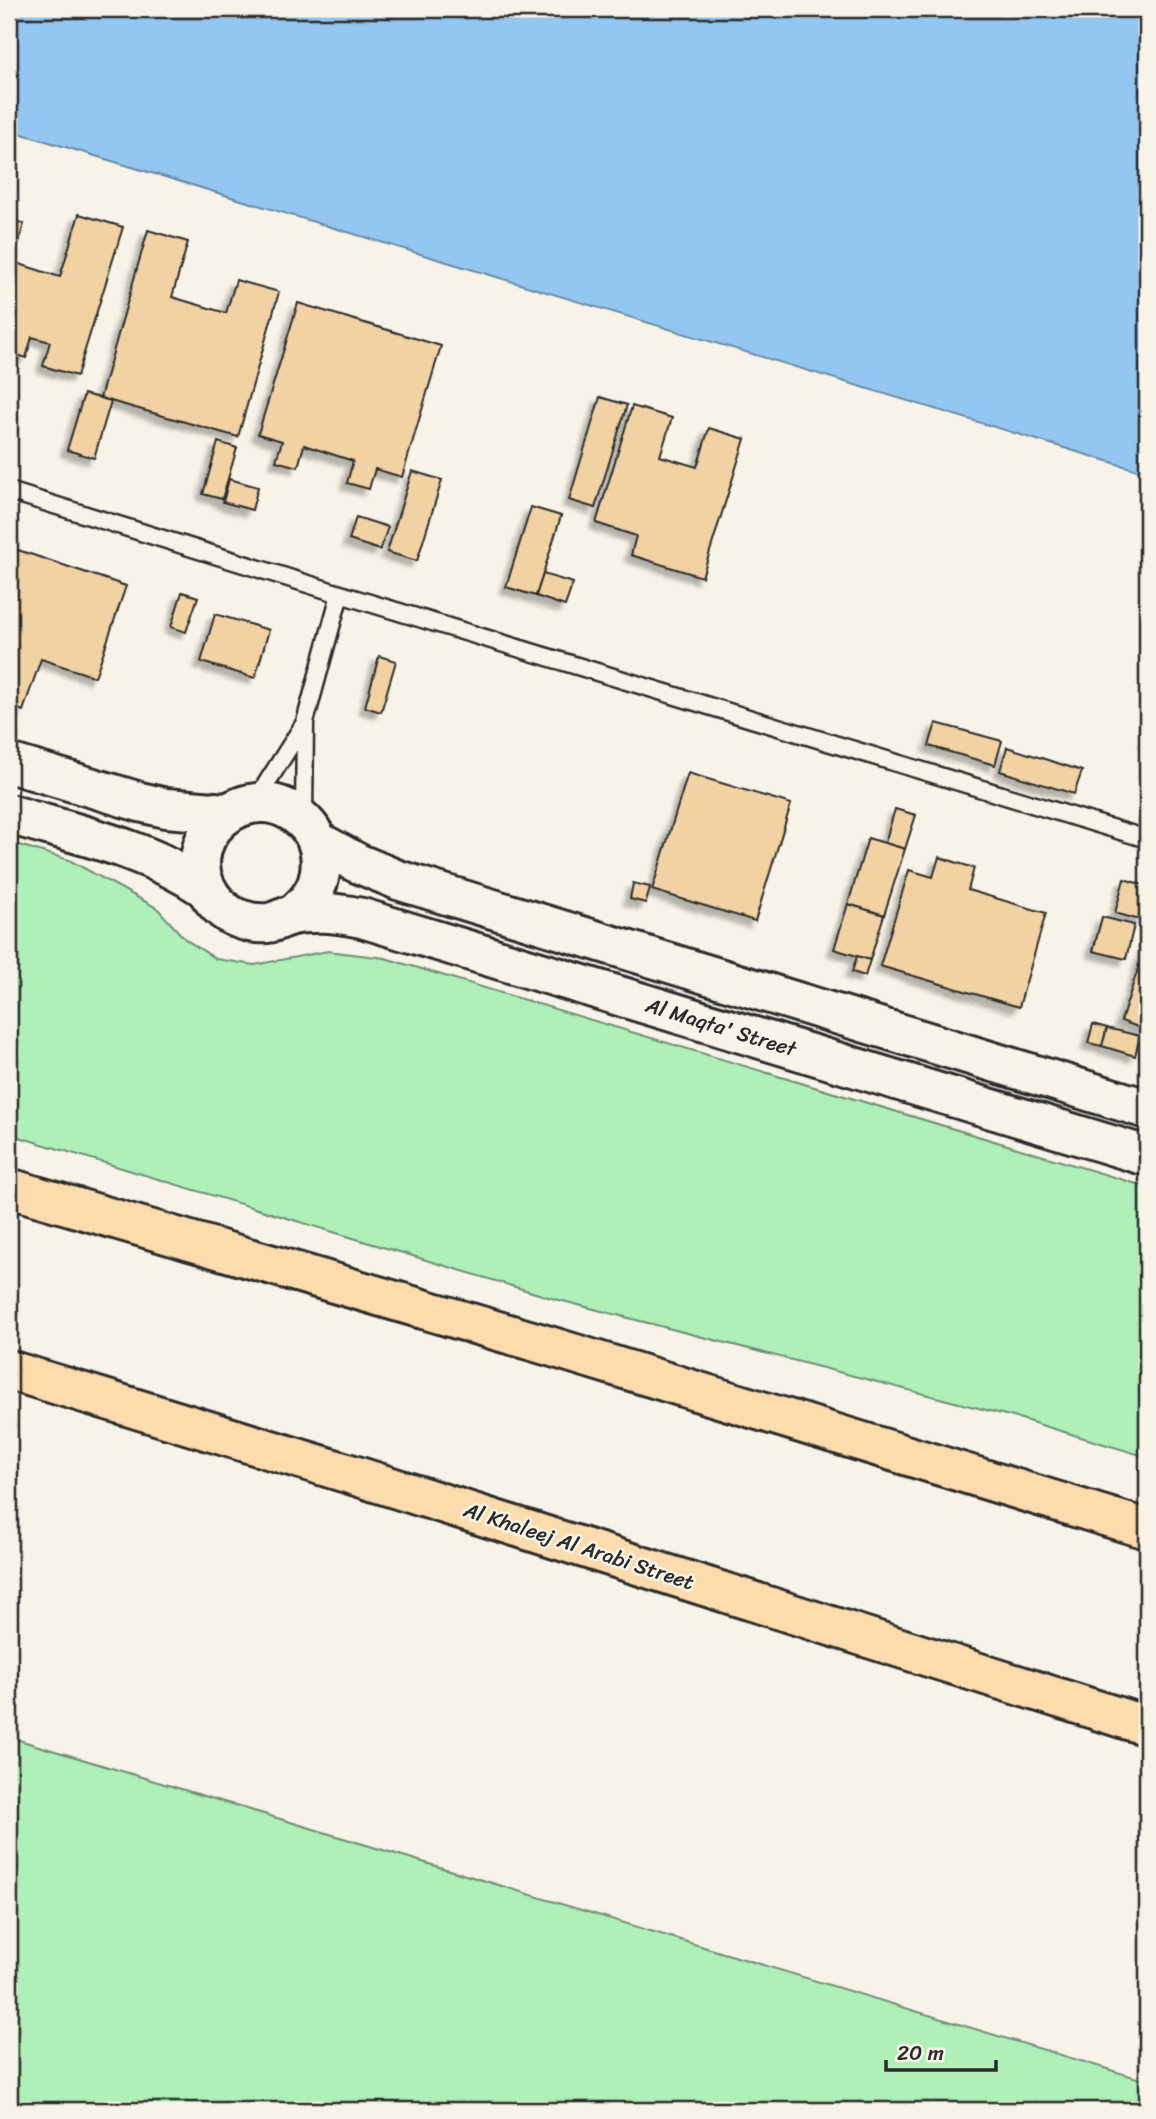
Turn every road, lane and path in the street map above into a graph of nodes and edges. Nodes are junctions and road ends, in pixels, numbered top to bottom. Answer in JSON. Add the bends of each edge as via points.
{"nodes":[{"id":1,"x":9,"y":491,"type":"edge"},
{"id":2,"x":340,"y":594,"type":"junction"},
{"id":3,"x":305,"y":722,"type":"junction"},
{"id":4,"x":9,"y":763,"type":"edge"},
{"id":5,"x":240,"y":808,"type":"junction"},
{"id":6,"x":9,"y":814,"type":"edge"},
{"id":7,"x":310,"y":831,"type":"junction"},
{"id":8,"x":1147,"y":839,"type":"edge"},
{"id":9,"x":205,"y":888,"type":"junction"},
{"id":10,"x":293,"y":915,"type":"junction"},
{"id":11,"x":1147,"y":1109,"type":"edge"},
{"id":12,"x":1147,"y":1156,"type":"edge"},
{"id":13,"x":9,"y":1188,"type":"edge"},
{"id":14,"x":9,"y":1370,"type":"edge"},
{"id":15,"x":1147,"y":1529,"type":"edge"},
{"id":16,"x":1147,"y":1726,"type":"edge"}],
"edges":[{"from":1,"to":2,"type":"lane"},
{"from":2,"to":3,"type":"lane"},
{"from":2,"to":8,"type":"lane"},
{"from":3,"to":5,"type":"lane"},
{"from":3,"to":7,"type":"lane"},
{"from":4,"to":5,"type":"street","via":[[166,808]]},
{"from":5,"to":7,"type":"street","via":[[272,804],[289,810]]},
{"from":5,"to":9,"type":"street","via":[[211,828],[202,847],[200,868]]},
{"from":6,"to":9,"type":"street","via":[[154,859]]},
{"from":7,"to":10,"type":"street","via":[[321,862],[318,882],[308,901]]},
{"from":7,"to":11,"type":"street","via":[[357,863],[398,880]]},
{"from":9,"to":10,"type":"street","via":[[220,909],[243,921],[269,923]]},
{"from":10,"to":12,"type":"street","name":"Al Maqta' Street","via":[[362,918]]},
{"from":13,"to":15,"type":"highway"},
{"from":14,"to":16,"type":"highway","name":"Al Khaleej Al Arabi Street"}]}
